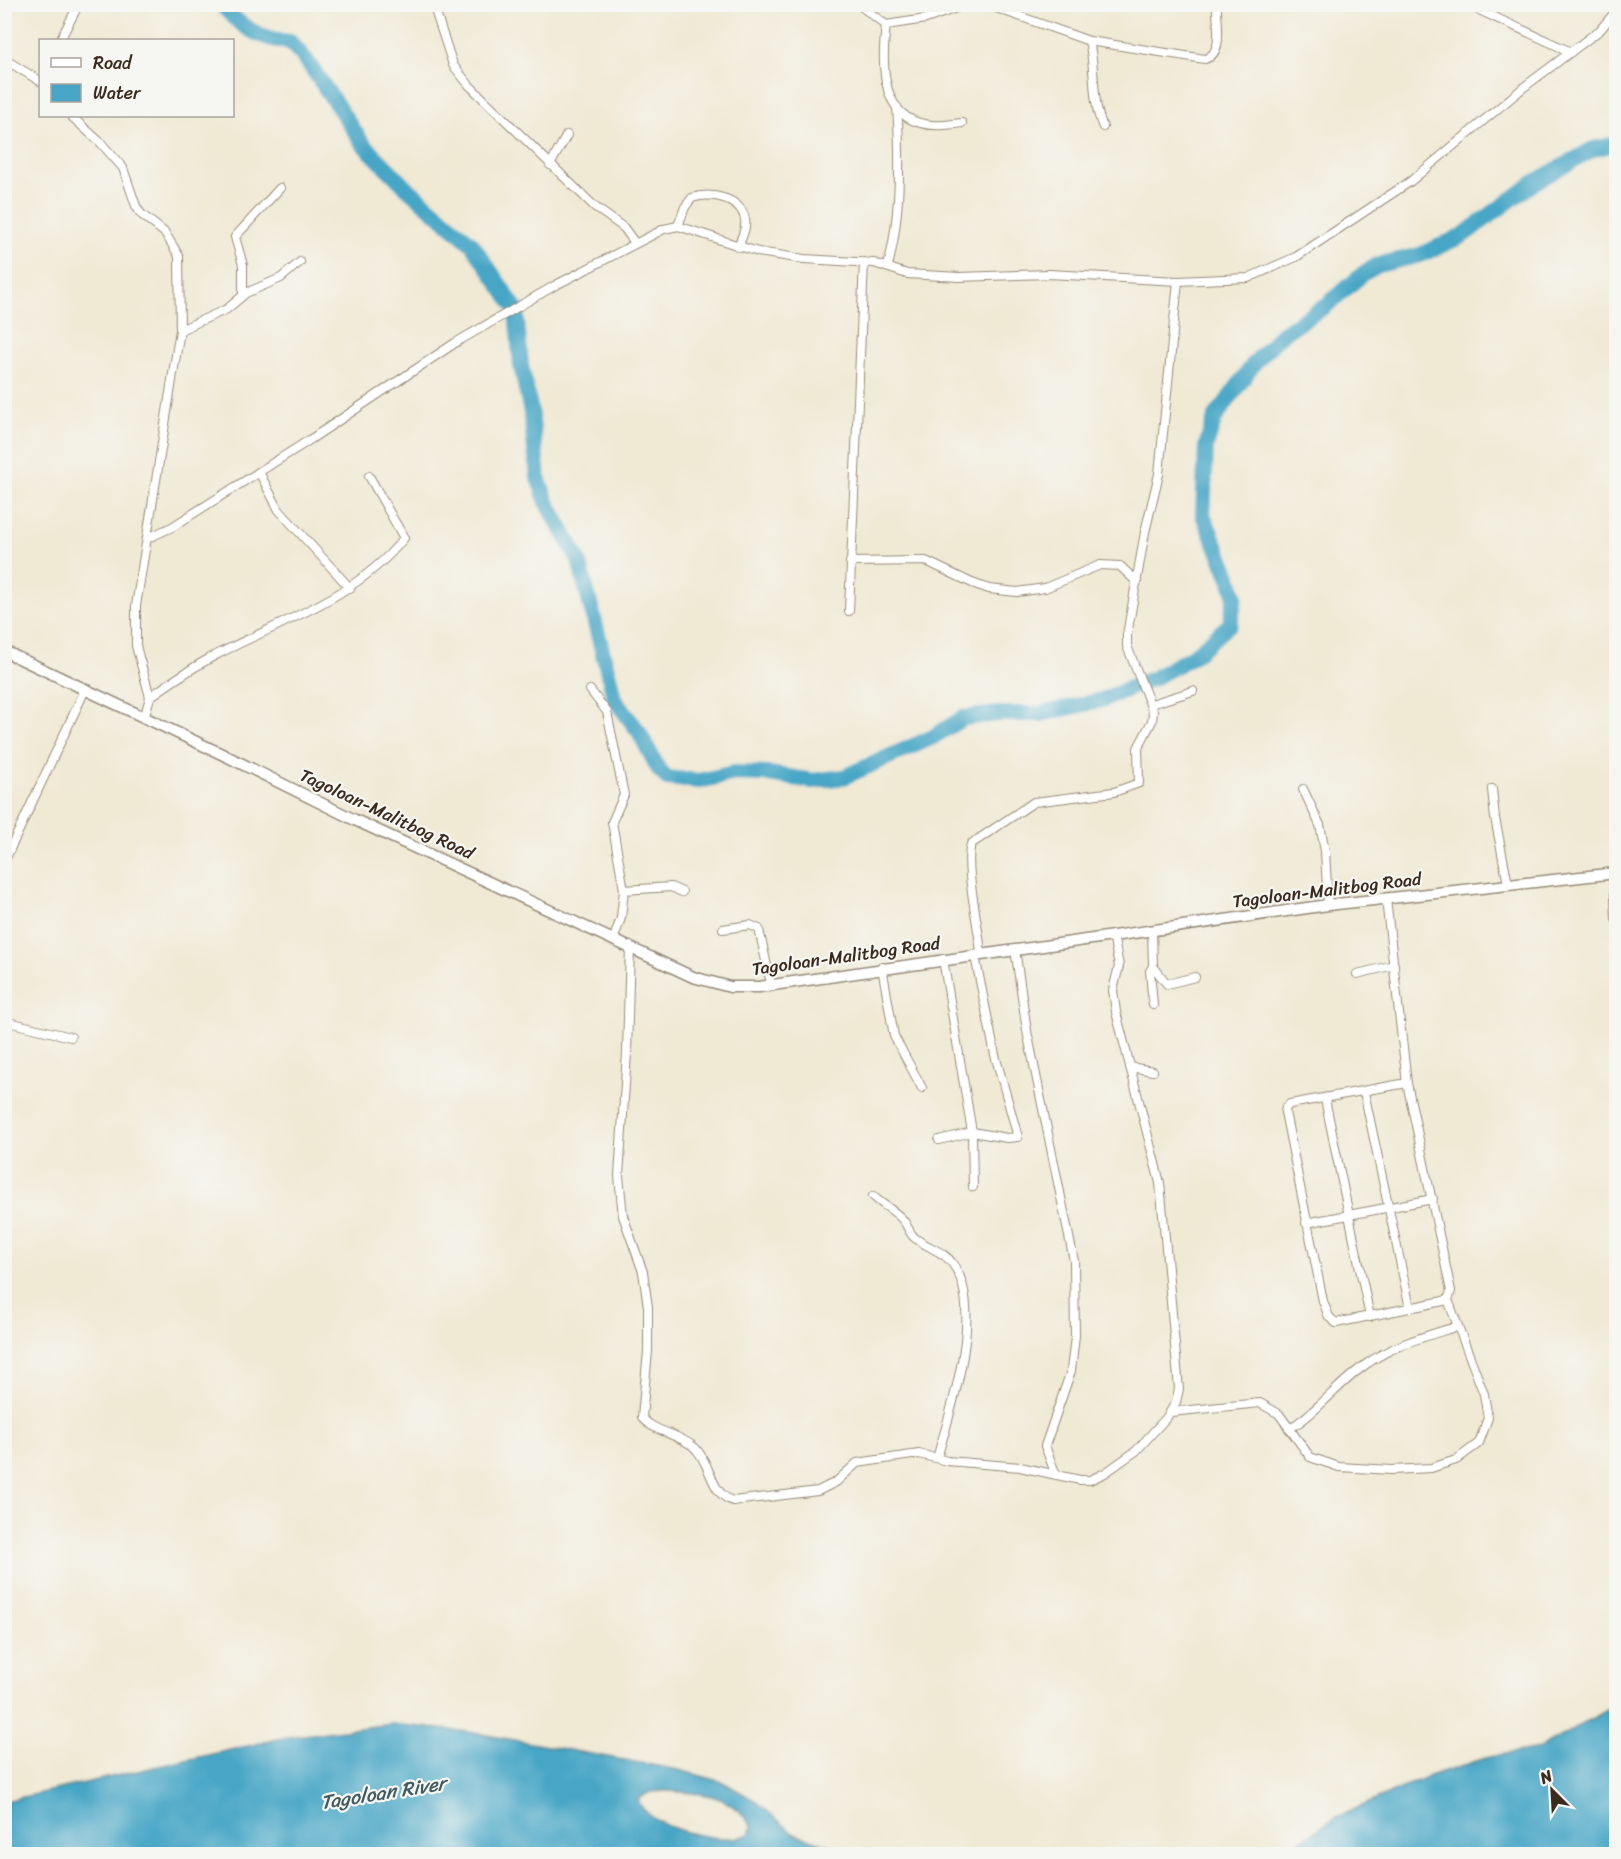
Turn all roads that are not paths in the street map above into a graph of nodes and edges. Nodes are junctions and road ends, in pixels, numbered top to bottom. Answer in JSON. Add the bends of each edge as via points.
{"nodes":[{"id":1,"x":79,"y":4,"type":"edge"},
{"id":2,"x":433,"y":4,"type":"edge"},
{"id":3,"x":858,"y":4,"type":"edge"},
{"id":4,"x":967,"y":4,"type":"edge"},
{"id":5,"x":985,"y":4,"type":"edge"},
{"id":6,"x":1217,"y":4,"type":"edge"},
{"id":7,"x":1466,"y":4,"type":"edge"},
{"id":8,"x":1617,"y":11,"type":"edge"},
{"id":9,"x":886,"y":25,"type":"junction"},
{"id":10,"x":61,"y":39,"type":"edge"},
{"id":11,"x":1089,"y":41,"type":"junction"},
{"id":12,"x":1571,"y":52,"type":"junction"},
{"id":13,"x":4,"y":59,"type":"edge"},
{"id":14,"x":39,"y":78,"type":"edge"},
{"id":15,"x":897,"y":108,"type":"junction"},
{"id":16,"x":72,"y":117,"type":"edge"},
{"id":17,"x":962,"y":123,"type":"dead end"},
{"id":18,"x":1103,"y":127,"type":"dead end"},
{"id":19,"x":567,"y":135,"type":"dead end"},
{"id":20,"x":550,"y":165,"type":"junction"},
{"id":21,"x":280,"y":188,"type":"dead end"},
{"id":22,"x":678,"y":226,"type":"junction"},
{"id":23,"x":635,"y":243,"type":"junction"},
{"id":24,"x":738,"y":247,"type":"junction"},
{"id":25,"x":300,"y":262,"type":"dead end"},
{"id":26,"x":864,"y":262,"type":"junction"},
{"id":27,"x":888,"y":266,"type":"junction"},
{"id":28,"x":1178,"y":281,"type":"junction"},
{"id":29,"x":243,"y":295,"type":"junction"},
{"id":30,"x":180,"y":330,"type":"junction"},
{"id":31,"x":259,"y":472,"type":"junction"},
{"id":32,"x":369,"y":476,"type":"dead end"},
{"id":33,"x":148,"y":538,"type":"junction"},
{"id":34,"x":850,"y":562,"type":"junction"},
{"id":35,"x":1137,"y":582,"type":"junction"},
{"id":36,"x":350,"y":588,"type":"junction"},
{"id":37,"x":849,"y":611,"type":"dead end"},
{"id":38,"x":4,"y":651,"type":"edge"},
{"id":39,"x":85,"y":690,"type":"junction"},
{"id":40,"x":590,"y":690,"type":"dead end"},
{"id":41,"x":1192,"y":691,"type":"dead end"},
{"id":42,"x":150,"y":697,"type":"junction"},
{"id":43,"x":1151,"y":704,"type":"junction"},
{"id":44,"x":144,"y":719,"type":"junction"},
{"id":45,"x":1303,"y":789,"type":"dead end"},
{"id":46,"x":1492,"y":789,"type":"dead end"},
{"id":47,"x":4,"y":861,"type":"edge"},
{"id":48,"x":1616,"y":874,"type":"edge"},
{"id":49,"x":1508,"y":884,"type":"junction"},
{"id":50,"x":624,"y":891,"type":"junction"},
{"id":51,"x":682,"y":892,"type":"dead end"},
{"id":52,"x":1386,"y":899,"type":"junction"},
{"id":53,"x":1328,"y":905,"type":"junction"},
{"id":54,"x":1617,"y":920,"type":"edge"},
{"id":55,"x":723,"y":929,"type":"dead end"},
{"id":56,"x":1152,"y":930,"type":"junction"},
{"id":57,"x":1113,"y":935,"type":"junction"},
{"id":58,"x":614,"y":938,"type":"junction"},
{"id":59,"x":630,"y":946,"type":"junction"},
{"id":60,"x":1016,"y":949,"type":"junction"},
{"id":61,"x":978,"y":955,"type":"junction"},
{"id":62,"x":943,"y":959,"type":"junction"},
{"id":63,"x":1394,"y":965,"type":"junction"},
{"id":64,"x":1153,"y":966,"type":"junction"},
{"id":65,"x":882,"y":967,"type":"junction"},
{"id":66,"x":1357,"y":974,"type":"dead end"},
{"id":67,"x":1195,"y":976,"type":"dead end"},
{"id":68,"x":771,"y":984,"type":"junction"},
{"id":69,"x":1153,"y":1005,"type":"dead end"},
{"id":70,"x":1617,"y":1008,"type":"edge"},
{"id":71,"x":4,"y":1021,"type":"edge"},
{"id":72,"x":1617,"y":1030,"type":"edge"},
{"id":73,"x":71,"y":1037,"type":"dead end"},
{"id":74,"x":1130,"y":1067,"type":"junction"},
{"id":75,"x":1153,"y":1071,"type":"dead end"},
{"id":76,"x":1407,"y":1083,"type":"junction"},
{"id":77,"x":922,"y":1088,"type":"dead end"},
{"id":78,"x":1364,"y":1092,"type":"junction"},
{"id":79,"x":1325,"y":1098,"type":"junction"},
{"id":80,"x":972,"y":1132,"type":"junction"},
{"id":81,"x":939,"y":1140,"type":"dead end"},
{"id":82,"x":973,"y":1187,"type":"dead end"},
{"id":83,"x":873,"y":1196,"type":"dead end"},
{"id":84,"x":1432,"y":1199,"type":"junction"},
{"id":85,"x":1389,"y":1208,"type":"junction"},
{"id":86,"x":1349,"y":1216,"type":"junction"},
{"id":87,"x":1306,"y":1223,"type":"junction"},
{"id":88,"x":1448,"y":1300,"type":"junction"},
{"id":89,"x":1410,"y":1308,"type":"junction"},
{"id":90,"x":1370,"y":1317,"type":"junction"},
{"id":91,"x":1458,"y":1326,"type":"junction"},
{"id":92,"x":1170,"y":1412,"type":"junction"},
{"id":93,"x":1289,"y":1429,"type":"junction"},
{"id":94,"x":938,"y":1458,"type":"junction"},
{"id":95,"x":1056,"y":1475,"type":"junction"}],
"edges":[{"from":1,"to":10,"type":"street"},
{"from":2,"to":20,"type":"street","via":[[453,65]]},
{"from":3,"to":9,"type":"street"},
{"from":4,"to":9,"type":"street","via":[[926,19]]},
{"from":5,"to":11,"type":"street"},
{"from":6,"to":11,"type":"street","via":[[1218,48],[1205,59]]},
{"from":7,"to":12,"type":"street"},
{"from":8,"to":12,"type":"street"},
{"from":9,"to":15,"type":"street","via":[[885,77]]},
{"from":11,"to":18,"type":"street","via":[[1095,65],[1097,110]]},
{"from":12,"to":28,"type":"street","via":[[1410,181],[1296,257],[1248,278]]},
{"from":13,"to":14,"type":"street"},
{"from":15,"to":17,"type":"street","via":[[919,123]]},
{"from":15,"to":27,"type":"street","via":[[897,209]]},
{"from":16,"to":30,"type":"street","via":[[123,168],[141,214],[175,245],[179,256]]},
{"from":19,"to":20,"type":"street"},
{"from":20,"to":23,"type":"street","via":[[604,215],[624,228]]},
{"from":21,"to":29,"type":"street","via":[[235,237],[243,265]]},
{"from":22,"to":23,"type":"street"},
{"from":22,"to":24,"type":"street"},
{"from":22,"to":24,"type":"street","via":[[692,198],[723,198],[736,204],[745,218]]},
{"from":23,"to":31,"type":"street","via":[[455,343]]},
{"from":24,"to":26,"type":"street","via":[[804,259]]},
{"from":25,"to":29,"type":"street","via":[[281,278]]},
{"from":26,"to":27,"type":"street"},
{"from":26,"to":34,"type":"street"},
{"from":27,"to":28,"type":"street","via":[[902,273],[959,277],[1049,274]]},
{"from":28,"to":35,"type":"street","via":[[1159,474]]},
{"from":29,"to":30,"type":"street","via":[[227,309]]},
{"from":30,"to":33,"type":"street"},
{"from":31,"to":33,"type":"street"},
{"from":31,"to":36,"type":"street","via":[[279,510]]},
{"from":32,"to":36,"type":"street","via":[[404,538],[377,568]]},
{"from":33,"to":42,"type":"street","via":[[134,631]]},
{"from":34,"to":35,"type":"street","via":[[926,561],[955,577],[1005,591],[1045,588],[1100,565],[1120,566]]},
{"from":34,"to":37,"type":"street"},
{"from":35,"to":43,"type":"street","via":[[1127,641]]},
{"from":36,"to":42,"type":"street","via":[[215,656]]},
{"from":38,"to":39,"type":"main road","name":"Tagoloan-Malitbog Road"},
{"from":39,"to":44,"type":"main road","name":"Tagoloan-Malitbog Road"},
{"from":39,"to":47,"type":"street"},
{"from":40,"to":50,"type":"street","via":[[607,712],[621,772],[624,799],[612,822]]},
{"from":41,"to":43,"type":"street"},
{"from":42,"to":44,"type":"street"},
{"from":43,"to":61,"type":"street","via":[[1153,716],[1138,748],[1139,783],[1114,792],[1034,802],[971,844]]},
{"from":44,"to":58,"type":"main road","name":"Tagoloan-Malitbog Road"},
{"from":45,"to":53,"type":"street","via":[[1320,825]]},
{"from":46,"to":49,"type":"street"},
{"from":48,"to":49,"type":"main road","name":"Tagoloan-Malitbog Road"},
{"from":48,"to":54,"type":"street"},
{"from":49,"to":52,"type":"main road","name":"Tagoloan-Malitbog Road"},
{"from":50,"to":51,"type":"street","via":[[671,887]]},
{"from":50,"to":58,"type":"street"},
{"from":52,"to":53,"type":"main road","name":"Tagoloan-Malitbog Road"},
{"from":52,"to":63,"type":"street"},
{"from":53,"to":56,"type":"main road","name":"Tagoloan-Malitbog Road"},
{"from":55,"to":68,"type":"street","via":[[750,925],[759,929]]},
{"from":56,"to":57,"type":"main road","name":"Tagoloan-Malitbog Road"},
{"from":56,"to":64,"type":"street"},
{"from":57,"to":60,"type":"main road","name":"Tagoloan-Malitbog Road"},
{"from":57,"to":74,"type":"street","via":[[1119,966],[1113,990]]},
{"from":58,"to":59,"type":"main road","name":"Tagoloan-Malitbog Road"},
{"from":59,"to":68,"type":"main road","name":"Tagoloan-Malitbog Road","via":[[711,983],[746,987]]},
{"from":59,"to":94,"type":"street","via":[[619,1176],[623,1216],[643,1272],[648,1307],[644,1422],[697,1449],[720,1494],[733,1501],[818,1491],[862,1462],[919,1454]]},
{"from":60,"to":61,"type":"main road","name":"Tagoloan-Malitbog Road"},
{"from":60,"to":95,"type":"street","via":[[1027,1031],[1074,1261],[1075,1336],[1071,1371],[1046,1446]]},
{"from":61,"to":62,"type":"main road","name":"Tagoloan-Malitbog Road"},
{"from":61,"to":80,"type":"street","via":[[995,1055],[1018,1137]]},
{"from":62,"to":65,"type":"main road","name":"Tagoloan-Malitbog Road"},
{"from":62,"to":80,"type":"street"},
{"from":63,"to":66,"type":"street"},
{"from":63,"to":76,"type":"street"},
{"from":64,"to":67,"type":"street","via":[[1167,984]]},
{"from":64,"to":69,"type":"street"},
{"from":65,"to":68,"type":"main road","name":"Tagoloan-Malitbog Road"},
{"from":65,"to":77,"type":"street","via":[[894,1036]]},
{"from":70,"to":72,"type":"street"},
{"from":71,"to":73,"type":"street"},
{"from":74,"to":75,"type":"street"},
{"from":74,"to":92,"type":"street","via":[[1160,1183],[1179,1389]]},
{"from":76,"to":78,"type":"street"},
{"from":76,"to":84,"type":"street"},
{"from":78,"to":79,"type":"street"},
{"from":78,"to":85,"type":"street"},
{"from":79,"to":86,"type":"street"},
{"from":79,"to":87,"type":"street","via":[[1290,1104],[1284,1109]]},
{"from":80,"to":81,"type":"street"},
{"from":80,"to":82,"type":"street"},
{"from":83,"to":94,"type":"street","via":[[902,1219],[912,1236],[951,1260],[959,1273],[968,1330]]},
{"from":84,"to":85,"type":"street"},
{"from":84,"to":88,"type":"street","via":[[1451,1291]]},
{"from":85,"to":86,"type":"street"},
{"from":85,"to":89,"type":"street"},
{"from":86,"to":87,"type":"street"},
{"from":86,"to":90,"type":"street"},
{"from":87,"to":90,"type":"street","via":[[1329,1317],[1336,1323]]},
{"from":88,"to":89,"type":"street"},
{"from":88,"to":91,"type":"street"},
{"from":89,"to":90,"type":"street"},
{"from":91,"to":93,"type":"street","via":[[1404,1343],[1369,1362],[1306,1419]]},
{"from":91,"to":93,"type":"street","via":[[1484,1394],[1488,1418],[1485,1431],[1470,1452],[1431,1468],[1339,1467],[1310,1457]]},
{"from":92,"to":93,"type":"street","via":[[1260,1404],[1279,1414]]},
{"from":92,"to":95,"type":"street","via":[[1136,1451],[1105,1473],[1090,1480]]},
{"from":94,"to":95,"type":"street"}]}
